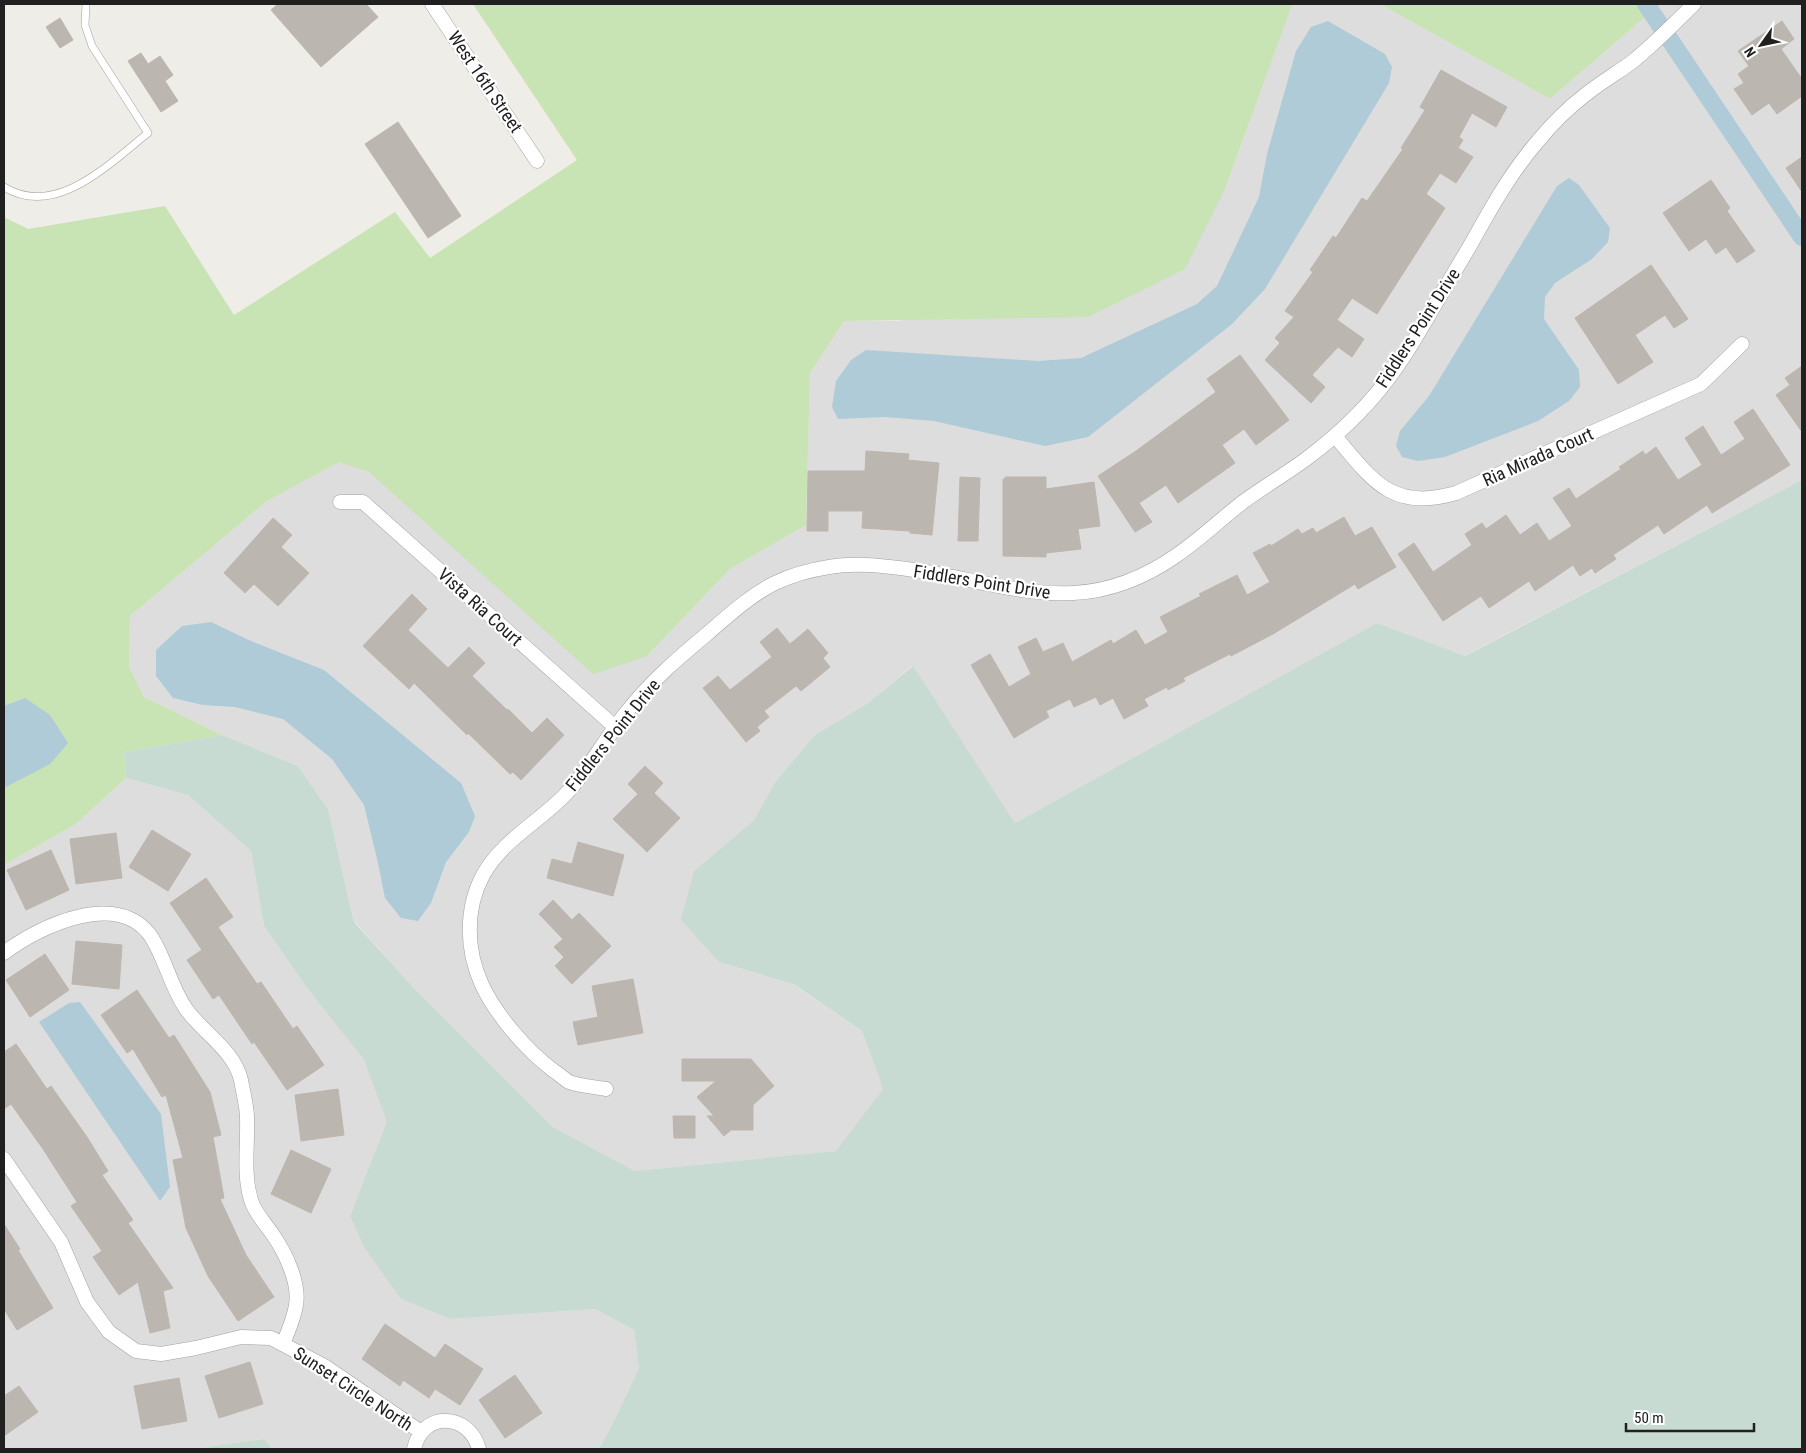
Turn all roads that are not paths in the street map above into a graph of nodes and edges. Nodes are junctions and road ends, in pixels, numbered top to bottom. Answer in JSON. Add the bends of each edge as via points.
{"nodes":[{"id":1,"x":86,"y":4,"type":"edge"},
{"id":2,"x":432,"y":4,"type":"edge"},
{"id":3,"x":1694,"y":4,"type":"edge"},
{"id":4,"x":537,"y":161,"type":"dead end"},
{"id":5,"x":4,"y":187,"type":"edge"},
{"id":6,"x":1742,"y":344,"type":"dead end"},
{"id":7,"x":1335,"y":436,"type":"junction"},
{"id":8,"x":340,"y":502,"type":"dead end"},
{"id":9,"x":615,"y":727,"type":"junction"},
{"id":10,"x":4,"y":953,"type":"edge"},
{"id":11,"x":606,"y":1089,"type":"dead end"},
{"id":12,"x":4,"y":1159,"type":"edge"},
{"id":13,"x":283,"y":1344,"type":"junction"},
{"id":14,"x":421,"y":1432,"type":"junction"},
{"id":15,"x":414,"y":1449,"type":"edge"},
{"id":16,"x":479,"y":1449,"type":"edge"}],
"edges":[{"from":1,"to":5,"type":"lane","via":[[85,25],[92,46],[148,133],[83,184],[58,194],[35,197]]},
{"from":2,"to":4,"type":"street","name":"West 16th Street"},
{"from":3,"to":7,"type":"street","name":"Fiddlers Point Drive","via":[[1631,62],[1586,94],[1536,142],[1512,173],[1399,364],[1375,395]]},
{"from":6,"to":7,"type":"street","name":"Ria Mirada Court","via":[[1701,384],[1438,499],[1420,500],[1387,490],[1372,479]]},
{"from":7,"to":9,"type":"street","name":"Fiddlers Point Drive","via":[[1247,499],[1181,553],[1155,570],[1105,589],[1043,594],[952,576],[860,564],[806,571],[777,582],[732,612],[674,662],[642,693]]},
{"from":8,"to":9,"type":"street","name":"Vista Ria Court","via":[[363,502]]},
{"from":9,"to":11,"type":"street","name":"Fiddlers Point Drive","via":[[590,766],[565,796],[495,857],[477,891],[470,921],[470,944],[483,988],[524,1046],[568,1082]]},
{"from":10,"to":13,"type":"street","via":[[20,940],[53,925],[87,915],[114,914],[131,918],[151,936],[174,991],[187,1011],[226,1052],[240,1078],[247,1116],[246,1179],[251,1203],[279,1243],[294,1276],[297,1304]]},
{"from":12,"to":13,"type":"street","name":"Sunset Circle North","via":[[61,1242],[87,1302],[109,1332],[136,1352],[161,1354],[241,1337],[271,1338]]},
{"from":13,"to":14,"type":"street","name":"Sunset Circle North","via":[[326,1367]]},
{"from":14,"to":15,"type":"street"},
{"from":14,"to":16,"type":"street","via":[[440,1421],[462,1424],[477,1440]]}]}
